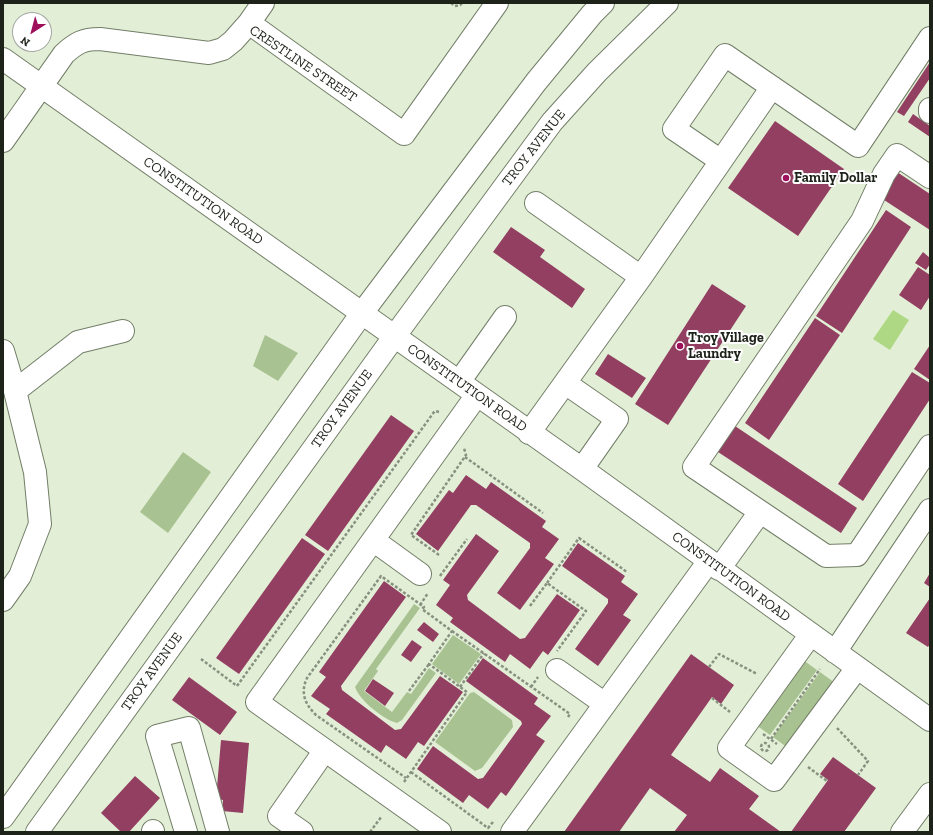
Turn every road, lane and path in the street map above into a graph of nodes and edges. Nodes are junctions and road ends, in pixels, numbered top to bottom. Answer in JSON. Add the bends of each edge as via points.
{"nodes":[{"id":1,"x":263,"y":3,"type":"edge"},
{"id":2,"x":451,"y":3,"type":"edge"},
{"id":3,"x":462,"y":3,"type":"edge"},
{"id":4,"x":497,"y":3,"type":"edge"},
{"id":5,"x":603,"y":3,"type":"edge"},
{"id":6,"x":667,"y":3,"type":"edge"},
{"id":7,"x":249,"y":23,"type":"junction"},
{"id":8,"x":930,"y":38,"type":"edge"},
{"id":9,"x":3,"y":59,"type":"edge"},
{"id":10,"x":41,"y":86,"type":"junction"},
{"id":11,"x":772,"y":87,"type":"junction"},
{"id":12,"x":3,"y":140,"type":"edge"},
{"id":13,"x":721,"y":161,"type":"junction"},
{"id":14,"x":930,"y":177,"type":"edge"},
{"id":15,"x":536,"y":203,"type":"dead end"},
{"id":16,"x":641,"y":277,"type":"junction"},
{"id":17,"x":362,"y":313,"type":"junction"},
{"id":18,"x":505,"y":317,"type":"dead end"},
{"id":19,"x":123,"y":331,"type":"dead end"},
{"id":20,"x":394,"y":337,"type":"junction"},
{"id":21,"x":3,"y":351,"type":"edge"},
{"id":22,"x":459,"y":382,"type":"junction"},
{"id":23,"x":565,"y":383,"type":"junction"},
{"id":24,"x":15,"y":391,"type":"junction"},
{"id":25,"x":477,"y":395,"type":"junction"},
{"id":26,"x":442,"y":412,"type":"dead end"},
{"id":27,"x":530,"y":433,"type":"junction"},
{"id":28,"x":462,"y":442,"type":"dead end"},
{"id":29,"x":930,"y":446,"type":"edge"},
{"id":30,"x":465,"y":457,"type":"junction"},
{"id":31,"x":582,"y":469,"type":"junction"},
{"id":32,"x":930,"y":510,"type":"edge"},
{"id":33,"x":760,"y":512,"type":"junction"},
{"id":34,"x":543,"y":513,"type":"dead end"},
{"id":35,"x":467,"y":539,"type":"dead end"},
{"id":36,"x":372,"y":540,"type":"junction"},
{"id":37,"x":439,"y":554,"type":"dead end"},
{"id":38,"x":714,"y":565,"type":"junction"},
{"id":39,"x":627,"y":572,"type":"dead end"},
{"id":40,"x":429,"y":583,"type":"junction"},
{"id":41,"x":547,"y":583,"type":"junction"},
{"id":42,"x":3,"y":600,"type":"edge"},
{"id":43,"x":420,"y":605,"type":"junction"},
{"id":44,"x":530,"y":606,"type":"dead end"},
{"id":45,"x":452,"y":631,"type":"junction"},
{"id":46,"x":811,"y":634,"type":"junction"},
{"id":47,"x":835,"y":652,"type":"junction"},
{"id":48,"x":484,"y":653,"type":"junction"},
{"id":49,"x":201,"y":659,"type":"dead end"},
{"id":50,"x":429,"y":664,"type":"junction"},
{"id":51,"x":551,"y":666,"type":"junction"},
{"id":52,"x":709,"y":667,"type":"dead end"},
{"id":53,"x":857,"y":668,"type":"junction"},
{"id":54,"x":820,"y":669,"type":"dead end"},
{"id":55,"x":775,"y":684,"type":"junction"},
{"id":56,"x":460,"y":687,"type":"junction"},
{"id":57,"x":531,"y":687,"type":"junction"},
{"id":58,"x":409,"y":691,"type":"dead end"},
{"id":59,"x":605,"y":704,"type":"junction"},
{"id":60,"x":823,"y":713,"type":"junction"},
{"id":61,"x":930,"y":720,"type":"edge"},
{"id":62,"x":565,"y":721,"type":"dead end"},
{"id":63,"x":760,"y":732,"type":"dead end"},
{"id":64,"x":771,"y":739,"type":"junction"},
{"id":65,"x":780,"y":746,"type":"dead end"},
{"id":66,"x":325,"y":750,"type":"junction"},
{"id":67,"x":411,"y":772,"type":"junction"},
{"id":68,"x":858,"y":775,"type":"dead end"},
{"id":69,"x":930,"y":794,"type":"edge"},
{"id":70,"x":3,"y":817,"type":"edge"},
{"id":71,"x":493,"y":822,"type":"dead end"},
{"id":72,"x":37,"y":832,"type":"edge"},
{"id":73,"x":186,"y":832,"type":"edge"},
{"id":74,"x":218,"y":832,"type":"edge"},
{"id":75,"x":302,"y":832,"type":"edge"},
{"id":76,"x":440,"y":832,"type":"edge"},
{"id":77,"x":512,"y":832,"type":"edge"},
{"id":78,"x":902,"y":832,"type":"edge"}],
"edges":[{"from":1,"to":7,"type":"main road"},
{"from":2,"to":3,"type":"path","via":[[455,6]]},
{"from":4,"to":7,"type":"main road","name":"CRESTLINE STREET","via":[[404,134]]},
{"from":5,"to":17,"type":"main road","via":[[536,82]]},
{"from":6,"to":20,"type":"main road","name":"TROY AVENUE","via":[[597,72],[552,122]]},
{"from":7,"to":10,"type":"main road","name":"CRESTLINE STREET","via":[[223,49],[208,53],[86,39],[64,54]]},
{"from":8,"to":11,"type":"main road","via":[[858,146]]},
{"from":9,"to":10,"type":"main road","name":"CONSTITUTION ROAD"},
{"from":10,"to":12,"type":"main road","name":"CRESTLINE STREET"},
{"from":10,"to":17,"type":"main road","name":"CONSTITUTION ROAD"},
{"from":11,"to":13,"type":"main road"},
{"from":11,"to":13,"type":"main road","via":[[725,55],[674,129]]},
{"from":13,"to":16,"type":"main road"},
{"from":14,"to":33,"type":"main road","via":[[897,155],[884,174],[862,221],[694,467]]},
{"from":15,"to":16,"type":"main road"},
{"from":16,"to":23,"type":"main road"},
{"from":17,"to":20,"type":"main road","name":"CONSTITUTION ROAD"},
{"from":17,"to":70,"type":"main road"},
{"from":18,"to":22,"type":"main road"},
{"from":19,"to":24,"type":"main road","via":[[78,342]]},
{"from":20,"to":22,"type":"main road","name":"CONSTITUTION ROAD"},
{"from":20,"to":72,"type":"main road","name":"TROY AVENUE"},
{"from":21,"to":24,"type":"main road"},
{"from":22,"to":25,"type":"main road","name":"CONSTITUTION ROAD"},
{"from":23,"to":27,"type":"main road"},
{"from":23,"to":31,"type":"main road","via":[[617,419]]},
{"from":24,"to":42,"type":"main road","via":[[35,472],[40,524],[20,576]]},
{"from":25,"to":27,"type":"main road","name":"CONSTITUTION ROAD"},
{"from":25,"to":36,"type":"main road"},
{"from":26,"to":49,"type":"path","via":[[434,412],[237,686]]},
{"from":27,"to":31,"type":"main road","name":"CONSTITUTION ROAD"},
{"from":28,"to":30,"type":"path"},
{"from":29,"to":33,"type":"main road","via":[[857,555],[826,556]]},
{"from":30,"to":34,"type":"path"},
{"from":30,"to":37,"type":"path","via":[[411,534]]},
{"from":31,"to":38,"type":"main road","name":"CONSTITUTION ROAD"},
{"from":32,"to":47,"type":"main road"},
{"from":33,"to":38,"type":"main road"},
{"from":35,"to":40,"type":"path"},
{"from":36,"to":40,"type":"main road"},
{"from":36,"to":66,"type":"main road","via":[[257,702]]},
{"from":38,"to":46,"type":"main road","name":"CONSTITUTION ROAD"},
{"from":38,"to":59,"type":"main road","via":[[679,602]]},
{"from":39,"to":41,"type":"path","via":[[579,538]]},
{"from":40,"to":43,"type":"path"},
{"from":41,"to":44,"type":"path"},
{"from":41,"to":51,"type":"path","via":[[586,611]]},
{"from":43,"to":45,"type":"path"},
{"from":43,"to":67,"type":"path","via":[[381,576],[307,678],[303,692],[309,707],[316,714],[406,778]]},
{"from":45,"to":48,"type":"path"},
{"from":45,"to":50,"type":"path"},
{"from":46,"to":47,"type":"main road","name":"CONSTITUTION ROAD"},
{"from":46,"to":55,"type":"main road"},
{"from":47,"to":53,"type":"main road","name":"CONSTITUTION ROAD"},
{"from":48,"to":56,"type":"path"},
{"from":48,"to":57,"type":"path"},
{"from":50,"to":56,"type":"path"},
{"from":50,"to":58,"type":"path"},
{"from":51,"to":57,"type":"path"},
{"from":51,"to":59,"type":"main road"},
{"from":52,"to":55,"type":"path","via":[[719,654]]},
{"from":53,"to":60,"type":"main road"},
{"from":53,"to":61,"type":"main road","name":"CONSTITUTION ROAD"},
{"from":54,"to":64,"type":"path"},
{"from":55,"to":60,"type":"main road","via":[[729,748],[774,780]]},
{"from":56,"to":67,"type":"path","via":[[467,692]]},
{"from":57,"to":62,"type":"path","via":[[570,714]]},
{"from":59,"to":77,"type":"main road"},
{"from":60,"to":68,"type":"path","via":[[868,761]]},
{"from":63,"to":64,"type":"path"},
{"from":64,"to":65,"type":"path"},
{"from":66,"to":75,"type":"main road","via":[[279,816]]},
{"from":66,"to":76,"type":"main road"},
{"from":67,"to":71,"type":"path","via":[[488,828]]},
{"from":69,"to":78,"type":"main road"},
{"from":73,"to":74,"type":"main road","via":[[157,736],[189,728]]}]}
